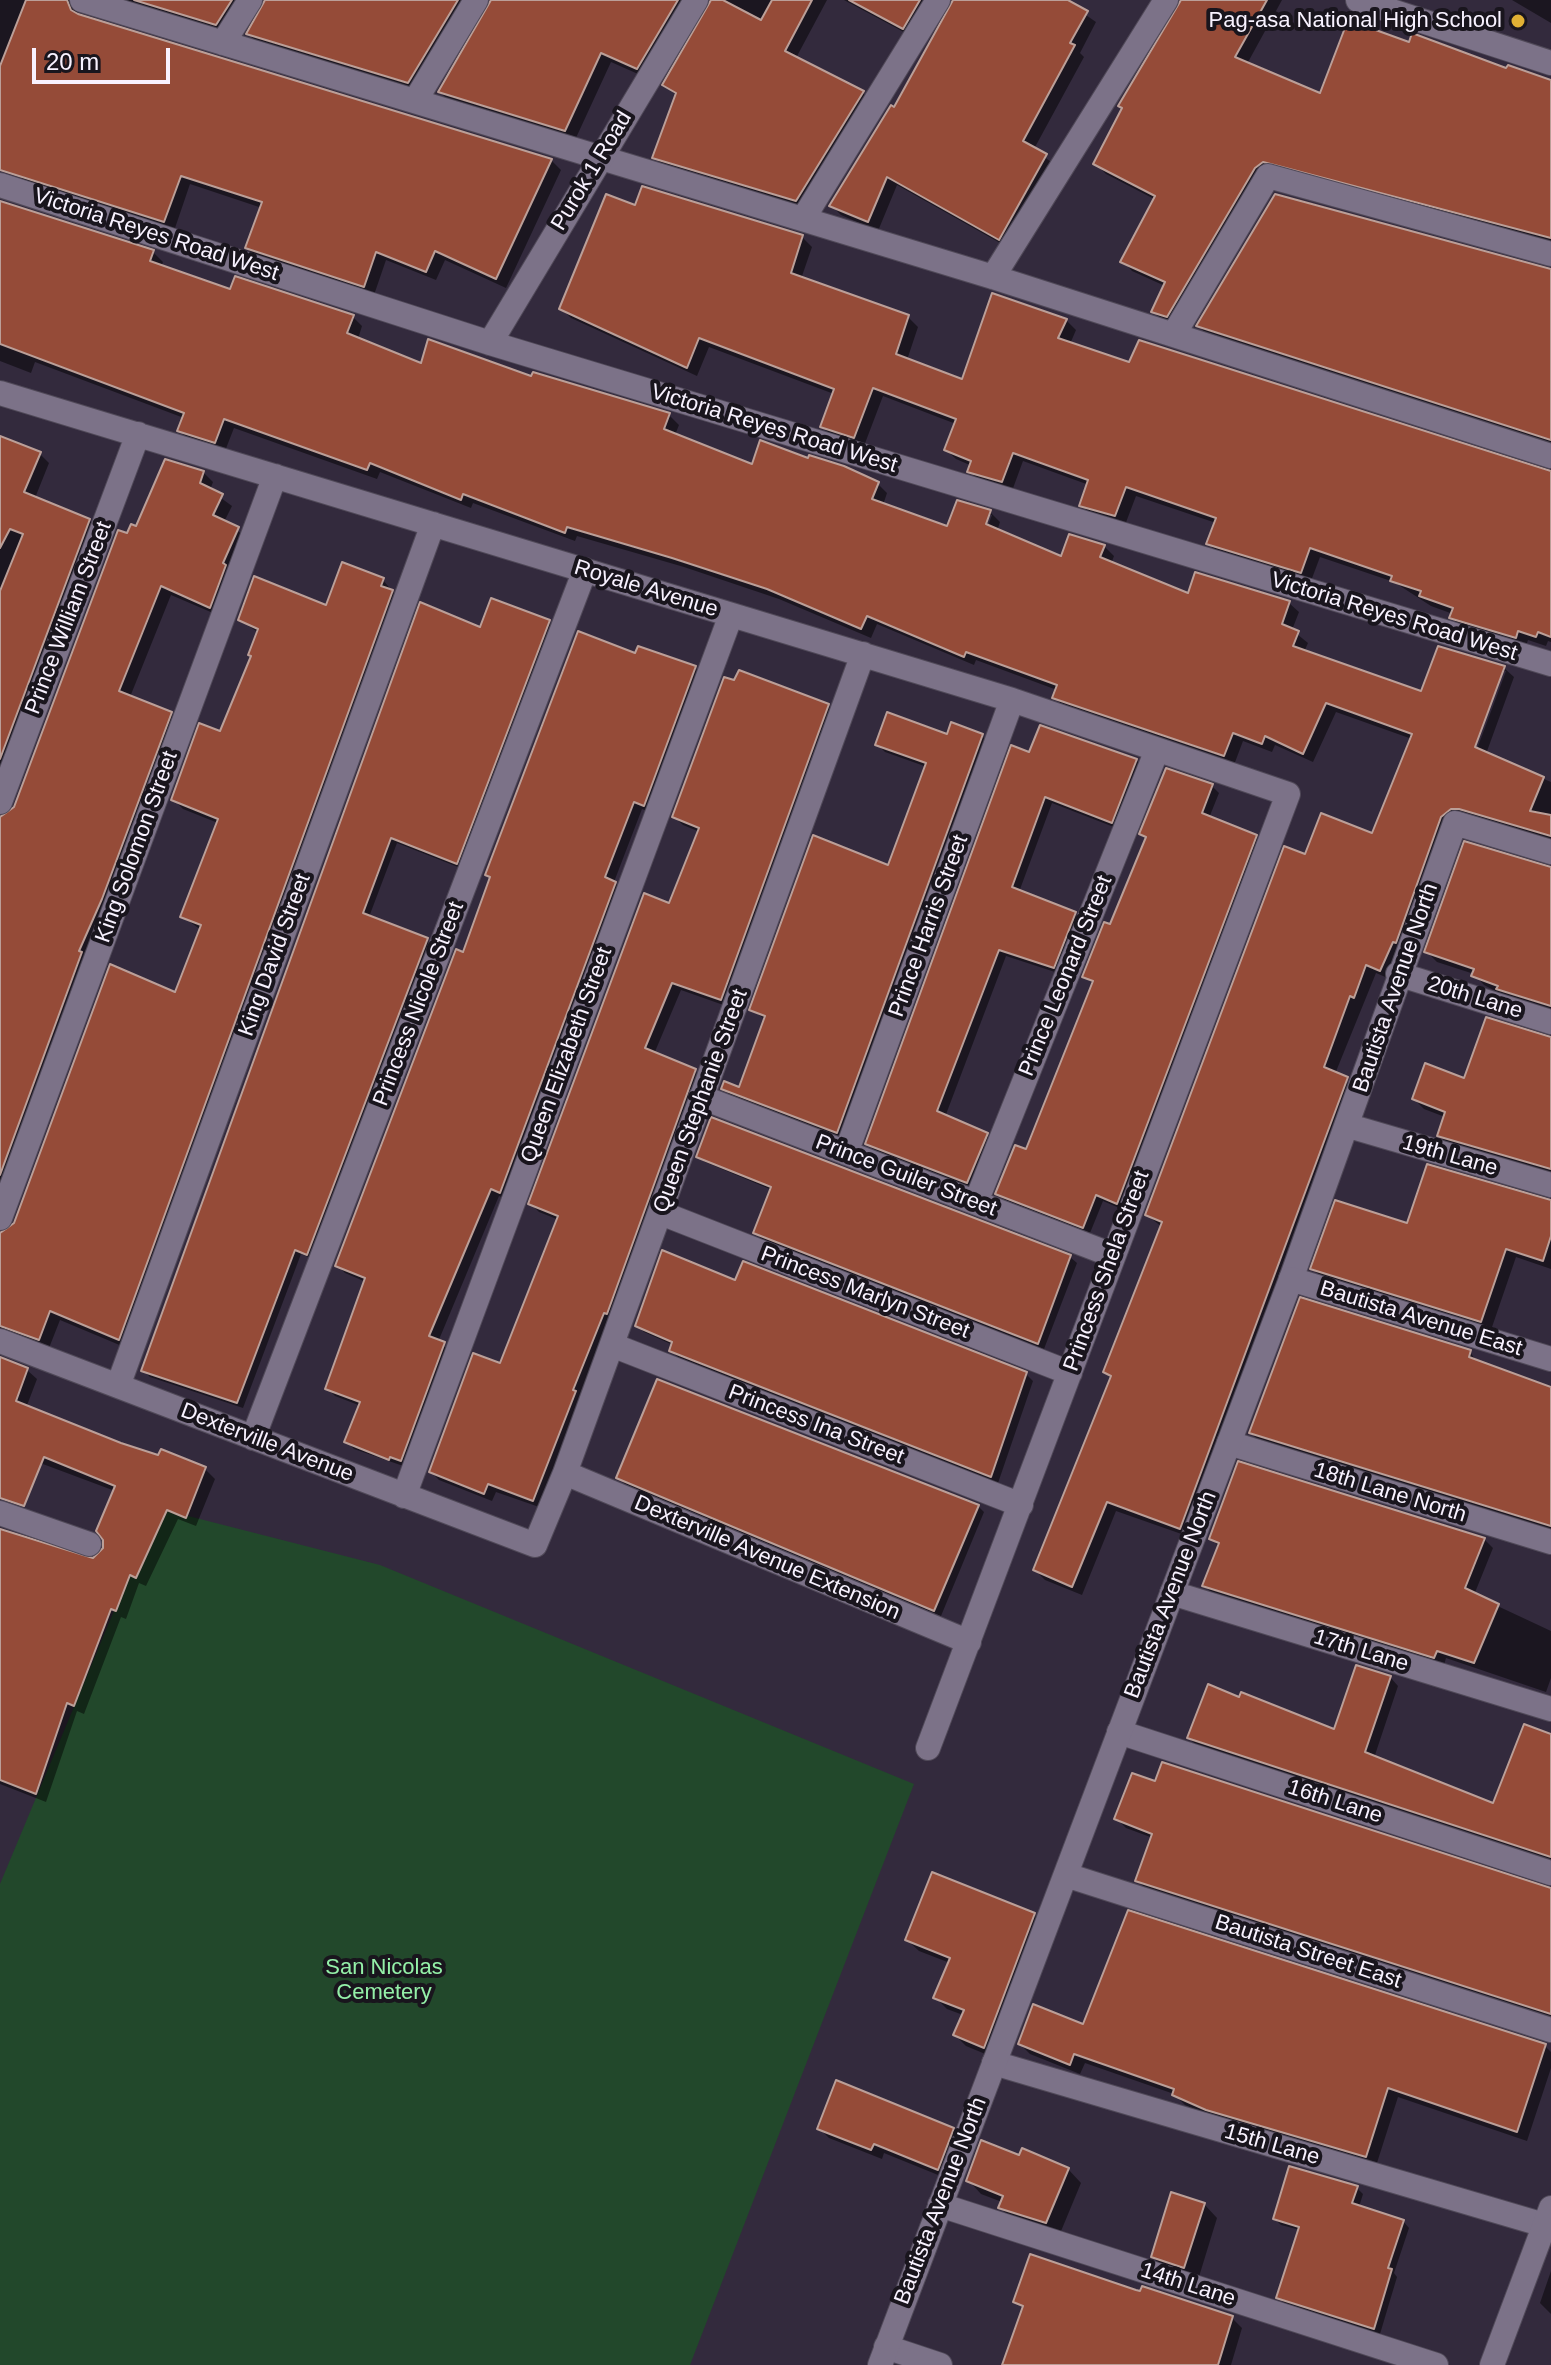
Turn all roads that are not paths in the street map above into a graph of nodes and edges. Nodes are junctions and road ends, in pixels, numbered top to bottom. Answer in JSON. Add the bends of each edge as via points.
{"nodes":[{"id":1,"x":82,"y":0,"type":"edge"},
{"id":2,"x":250,"y":0,"type":"edge"},
{"id":3,"x":476,"y":0,"type":"edge"},
{"id":4,"x":696,"y":0,"type":"edge"},
{"id":5,"x":938,"y":0,"type":"edge"},
{"id":6,"x":1166,"y":0,"type":"edge"},
{"id":7,"x":1358,"y":0,"type":"edge"},
{"id":8,"x":223,"y":43,"type":"junction"},
{"id":9,"x":1551,"y":63,"type":"edge"},
{"id":10,"x":415,"y":101,"type":"junction"},
{"id":11,"x":600,"y":158,"type":"junction"},
{"id":12,"x":0,"y":185,"type":"edge"},
{"id":13,"x":803,"y":219,"type":"junction"},
{"id":14,"x":1551,"y":254,"type":"edge"},
{"id":15,"x":993,"y":277,"type":"junction"},
{"id":16,"x":1174,"y":334,"type":"junction"},
{"id":17,"x":490,"y":343,"type":"junction"},
{"id":18,"x":0,"y":393,"type":"edge"},
{"id":19,"x":138,"y":434,"type":"junction"},
{"id":20,"x":1551,"y":456,"type":"edge"},
{"id":21,"x":275,"y":476,"type":"junction"},
{"id":22,"x":433,"y":524,"type":"junction"},
{"id":23,"x":585,"y":570,"type":"junction"},
{"id":24,"x":731,"y":615,"type":"junction"},
{"id":25,"x":863,"y":654,"type":"junction"},
{"id":26,"x":1551,"y":664,"type":"edge"},
{"id":27,"x":1012,"y":700,"type":"junction"},
{"id":28,"x":1157,"y":750,"type":"junction"},
{"id":29,"x":1288,"y":794,"type":"joint"},
{"id":30,"x":0,"y":802,"type":"edge"},
{"id":31,"x":1551,"y":852,"type":"edge"},
{"id":32,"x":1398,"y":974,"type":"junction"},
{"id":33,"x":1551,"y":1022,"type":"edge"},
{"id":34,"x":701,"y":1097,"type":"junction"},
{"id":35,"x":1349,"y":1126,"type":"junction"},
{"id":36,"x":846,"y":1153,"type":"junction"},
{"id":37,"x":1551,"y":1185,"type":"edge"},
{"id":38,"x":976,"y":1202,"type":"junction"},
{"id":39,"x":661,"y":1213,"type":"junction"},
{"id":40,"x":0,"y":1218,"type":"edge"},
{"id":41,"x":1112,"y":1255,"type":"junction"},
{"id":42,"x":1291,"y":1279,"type":"junction"},
{"id":43,"x":0,"y":1341,"type":"edge"},
{"id":44,"x":612,"y":1345,"type":"junction"},
{"id":45,"x":1551,"y":1359,"type":"edge"},
{"id":46,"x":1070,"y":1373,"type":"junction"},
{"id":47,"x":118,"y":1386,"type":"junction"},
{"id":48,"x":253,"y":1438,"type":"junction"},
{"id":49,"x":1229,"y":1443,"type":"junction"},
{"id":50,"x":565,"y":1473,"type":"junction"},
{"id":51,"x":404,"y":1496,"type":"junction"},
{"id":52,"x":1021,"y":1505,"type":"junction"},
{"id":53,"x":0,"y":1513,"type":"edge"},
{"id":54,"x":1551,"y":1542,"type":"edge"},
{"id":55,"x":89,"y":1544,"type":"dead end"},
{"id":56,"x":535,"y":1545,"type":"joint"},
{"id":57,"x":1172,"y":1593,"type":"junction"},
{"id":58,"x":969,"y":1642,"type":"junction"},
{"id":59,"x":1551,"y":1709,"type":"edge"},
{"id":60,"x":1119,"y":1732,"type":"junction"},
{"id":61,"x":928,"y":1748,"type":"dead end"},
{"id":62,"x":1551,"y":1873,"type":"edge"},
{"id":63,"x":1066,"y":1875,"type":"junction"},
{"id":64,"x":1551,"y":2030,"type":"edge"},
{"id":65,"x":994,"y":2063,"type":"junction"},
{"id":66,"x":940,"y":2205,"type":"junction"},
{"id":67,"x":1549,"y":2220,"type":"edge"},
{"id":68,"x":883,"y":2356,"type":"edge"},
{"id":69,"x":940,"y":2365,"type":"edge"},
{"id":70,"x":1436,"y":2365,"type":"edge"},
{"id":71,"x":1492,"y":2365,"type":"edge"}],
"edges":[{"from":1,"to":8,"type":"street"},
{"from":2,"to":8,"type":"street"},
{"from":3,"to":10,"type":"street"},
{"from":4,"to":11,"type":"street","name":"Purok 1 Road"},
{"from":5,"to":13,"type":"street"},
{"from":6,"to":15,"type":"street"},
{"from":7,"to":9,"type":"street"},
{"from":8,"to":10,"type":"street"},
{"from":10,"to":11,"type":"street"},
{"from":11,"to":13,"type":"street"},
{"from":11,"to":17,"type":"street","name":"Purok 1 Road"},
{"from":12,"to":17,"type":"street","name":"Victoria Reyes Road West"},
{"from":13,"to":15,"type":"street"},
{"from":14,"to":16,"type":"street","via":[[1268,176]]},
{"from":15,"to":16,"type":"street"},
{"from":16,"to":20,"type":"street"},
{"from":17,"to":26,"type":"street","name":"Victoria Reyes Road West"},
{"from":18,"to":19,"type":"street","name":"Royale Avenue"},
{"from":19,"to":21,"type":"street","name":"Royale Avenue"},
{"from":19,"to":30,"type":"street","name":"Prince William Street"},
{"from":21,"to":22,"type":"street","name":"Royale Avenue"},
{"from":21,"to":40,"type":"street","name":"King Solomon Street"},
{"from":22,"to":23,"type":"street","name":"Royale Avenue"},
{"from":22,"to":47,"type":"street","name":"King David Street"},
{"from":23,"to":24,"type":"street","name":"Royale Avenue"},
{"from":23,"to":48,"type":"street","name":"Princess Nicole Street"},
{"from":24,"to":25,"type":"street","name":"Royale Avenue"},
{"from":24,"to":51,"type":"street","name":"Queen Elizabeth Street"},
{"from":25,"to":27,"type":"street","name":"Royale Avenue"},
{"from":25,"to":34,"type":"street","name":"Queen Stephanie Street"},
{"from":27,"to":28,"type":"street","name":"Royale Avenue"},
{"from":27,"to":36,"type":"street","name":"Prince Harris Street"},
{"from":28,"to":29,"type":"street","name":"Royale Avenue"},
{"from":28,"to":38,"type":"street","name":"Prince Leonard Street"},
{"from":29,"to":41,"type":"street","name":"Princess Shela Street"},
{"from":31,"to":32,"type":"street","name":"Bautista Avenue North","via":[[1455,823]]},
{"from":32,"to":33,"type":"street","name":"20th Lane"},
{"from":32,"to":35,"type":"street","name":"Bautista Avenue North"},
{"from":34,"to":36,"type":"street","name":"Prince Guiler Street"},
{"from":34,"to":39,"type":"street","name":"Queen Stephanie Street"},
{"from":35,"to":37,"type":"street","name":"19th Lane"},
{"from":35,"to":42,"type":"street","name":"Bautista Avenue North"},
{"from":36,"to":38,"type":"street","name":"Prince Guiler Street"},
{"from":38,"to":41,"type":"street","name":"Prince Guiler Street"},
{"from":39,"to":44,"type":"street","name":"Queen Stephanie Street"},
{"from":39,"to":46,"type":"street","name":"Princess Marlyn Street"},
{"from":41,"to":46,"type":"street","name":"Princess Shela Street"},
{"from":42,"to":45,"type":"street","name":"Bautista Avenue East"},
{"from":42,"to":49,"type":"street","name":"Bautista Avenue North"},
{"from":43,"to":47,"type":"street","name":"Dexterville Avenue"},
{"from":44,"to":50,"type":"street","name":"Queen Stephanie Street"},
{"from":44,"to":52,"type":"street","name":"Princess Ina Street"},
{"from":46,"to":52,"type":"street","name":"Princess Shela Street"},
{"from":47,"to":48,"type":"street","name":"Dexterville Avenue"},
{"from":48,"to":51,"type":"street","name":"Dexterville Avenue"},
{"from":49,"to":54,"type":"street","name":"18th Lane North"},
{"from":49,"to":57,"type":"street","name":"Bautista Avenue North"},
{"from":50,"to":56,"type":"street","name":"Queen Stephanie Street"},
{"from":50,"to":58,"type":"street","name":"Dexterville Avenue Extension"},
{"from":51,"to":56,"type":"street","name":"Dexterville Avenue"},
{"from":52,"to":58,"type":"street","name":"Princess Shela Street"},
{"from":53,"to":55,"type":"street"},
{"from":57,"to":59,"type":"street","name":"17th Lane"},
{"from":57,"to":60,"type":"street","name":"Bautista Avenue North"},
{"from":58,"to":61,"type":"street","name":"Princess Shela Street"},
{"from":60,"to":62,"type":"street","name":"16th Lane"},
{"from":60,"to":63,"type":"street","name":"Bautista Avenue North"},
{"from":63,"to":64,"type":"street","name":"Bautista Street East"},
{"from":63,"to":65,"type":"street","name":"Bautista Avenue North"},
{"from":65,"to":66,"type":"street","name":"Bautista Avenue North"},
{"from":65,"to":67,"type":"street","name":"15th Lane"},
{"from":66,"to":68,"type":"street","name":"Bautista Avenue North"},
{"from":66,"to":70,"type":"street","name":"14th Lane"},
{"from":67,"to":71,"type":"street"},
{"from":68,"to":69,"type":"street"}]}
